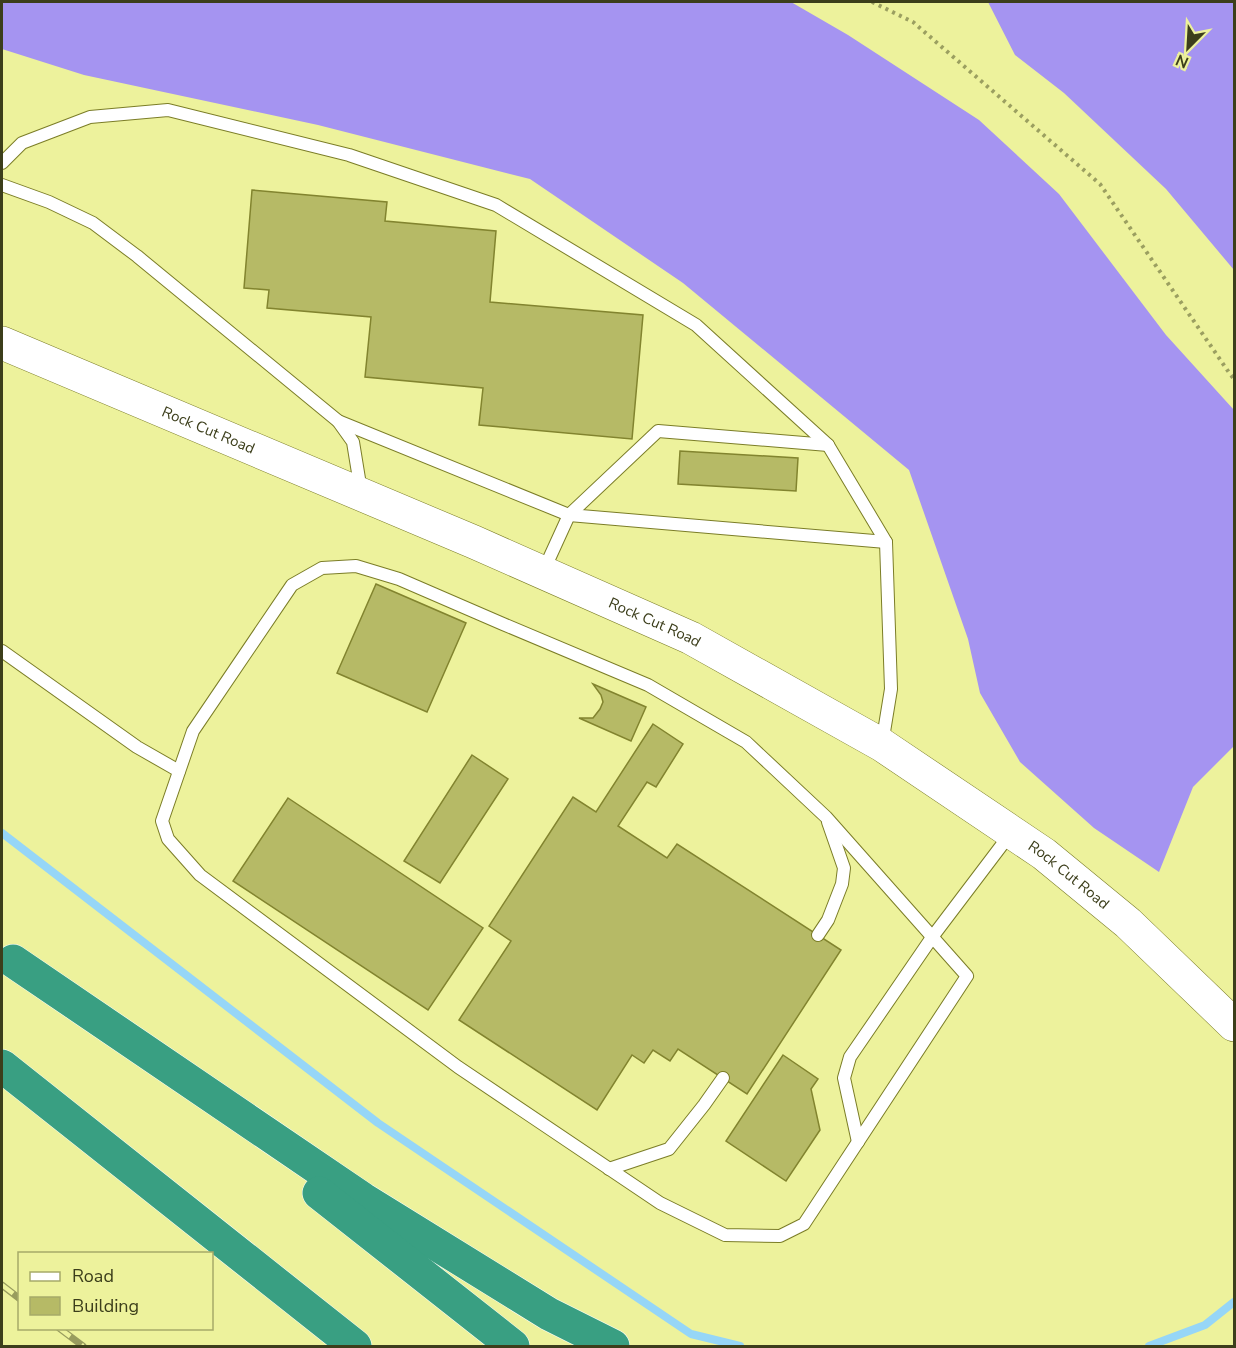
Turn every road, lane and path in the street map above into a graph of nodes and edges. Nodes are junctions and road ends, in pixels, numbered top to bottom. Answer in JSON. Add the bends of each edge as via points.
{"nodes":[{"id":1,"x":872,"y":2,"type":"edge"},
{"id":2,"x":2,"y":163,"type":"edge"},
{"id":3,"x":2,"y":185,"type":"edge"},
{"id":4,"x":2,"y":343,"type":"edge"},
{"id":5,"x":1234,"y":379,"type":"edge"},
{"id":6,"x":338,"y":421,"type":"junction"},
{"id":7,"x":828,"y":445,"type":"junction"},
{"id":8,"x":361,"y":495,"type":"junction"},
{"id":9,"x":569,"y":515,"type":"junction"},
{"id":10,"x":886,"y":542,"type":"junction"},
{"id":11,"x":543,"y":573,"type":"junction"},
{"id":12,"x":2,"y":651,"type":"edge"},
{"id":13,"x":882,"y":745,"type":"junction"},
{"id":14,"x":179,"y":771,"type":"junction"},
{"id":15,"x":826,"y":817,"type":"junction"},
{"id":16,"x":1012,"y":832,"type":"junction"},
{"id":17,"x":818,"y":935,"type":"dead end"},
{"id":18,"x":933,"y":936,"type":"junction"},
{"id":19,"x":8,"y":957,"type":"edge"},
{"id":20,"x":1234,"y":1025,"type":"edge"},
{"id":21,"x":2,"y":1066,"type":"edge"},
{"id":22,"x":723,"y":1078,"type":"dead end"},
{"id":23,"x":858,"y":1142,"type":"junction"},
{"id":24,"x":609,"y":1169,"type":"junction"},
{"id":25,"x":355,"y":1347,"type":"edge"},
{"id":26,"x":513,"y":1347,"type":"edge"},
{"id":27,"x":613,"y":1347,"type":"edge"}],
"edges":[{"from":1,"to":5,"type":"path","via":[[913,22],[1100,184]]},
{"from":2,"to":7,"type":"lane","via":[[22,143],[90,117],[168,110],[349,156],[496,205],[696,325]]},
{"from":3,"to":6,"type":"lane","via":[[93,223]]},
{"from":4,"to":8,"type":"street","name":"Rock Cut Road"},
{"from":6,"to":8,"type":"lane","via":[[353,442]]},
{"from":6,"to":9,"type":"lane"},
{"from":7,"to":9,"type":"lane","via":[[658,432]]},
{"from":7,"to":10,"type":"lane"},
{"from":8,"to":11,"type":"street","name":"Rock Cut Road"},
{"from":9,"to":10,"type":"lane"},
{"from":9,"to":11,"type":"lane"},
{"from":10,"to":13,"type":"lane","via":[[891,690]]},
{"from":11,"to":13,"type":"street","name":"Rock Cut Road","via":[[691,638]]},
{"from":12,"to":14,"type":"lane","via":[[137,747]]},
{"from":13,"to":16,"type":"street","name":"Rock Cut Road"},
{"from":14,"to":15,"type":"lane","via":[[193,731],[292,585],[322,568],[357,566],[399,579],[648,685],[746,742]]},
{"from":14,"to":24,"type":"lane","via":[[162,821],[168,839],[200,875],[458,1067]]},
{"from":15,"to":17,"type":"lane","via":[[844,868],[842,884]]},
{"from":15,"to":18,"type":"lane"},
{"from":16,"to":18,"type":"lane"},
{"from":16,"to":20,"type":"street","name":"Rock Cut Road","via":[[1128,923]]},
{"from":18,"to":23,"type":"lane","via":[[850,1057],[844,1078]]},
{"from":18,"to":23,"type":"lane","via":[[967,976]]},
{"from":19,"to":26,"type":"highway","via":[[345,1213]]},
{"from":19,"to":27,"type":"highway","via":[[363,1199],[549,1314]]},
{"from":21,"to":25,"type":"highway"},
{"from":22,"to":24,"type":"lane","via":[[669,1149]]},
{"from":23,"to":24,"type":"lane","via":[[804,1224],[780,1236],[725,1235],[660,1203]]}]}
